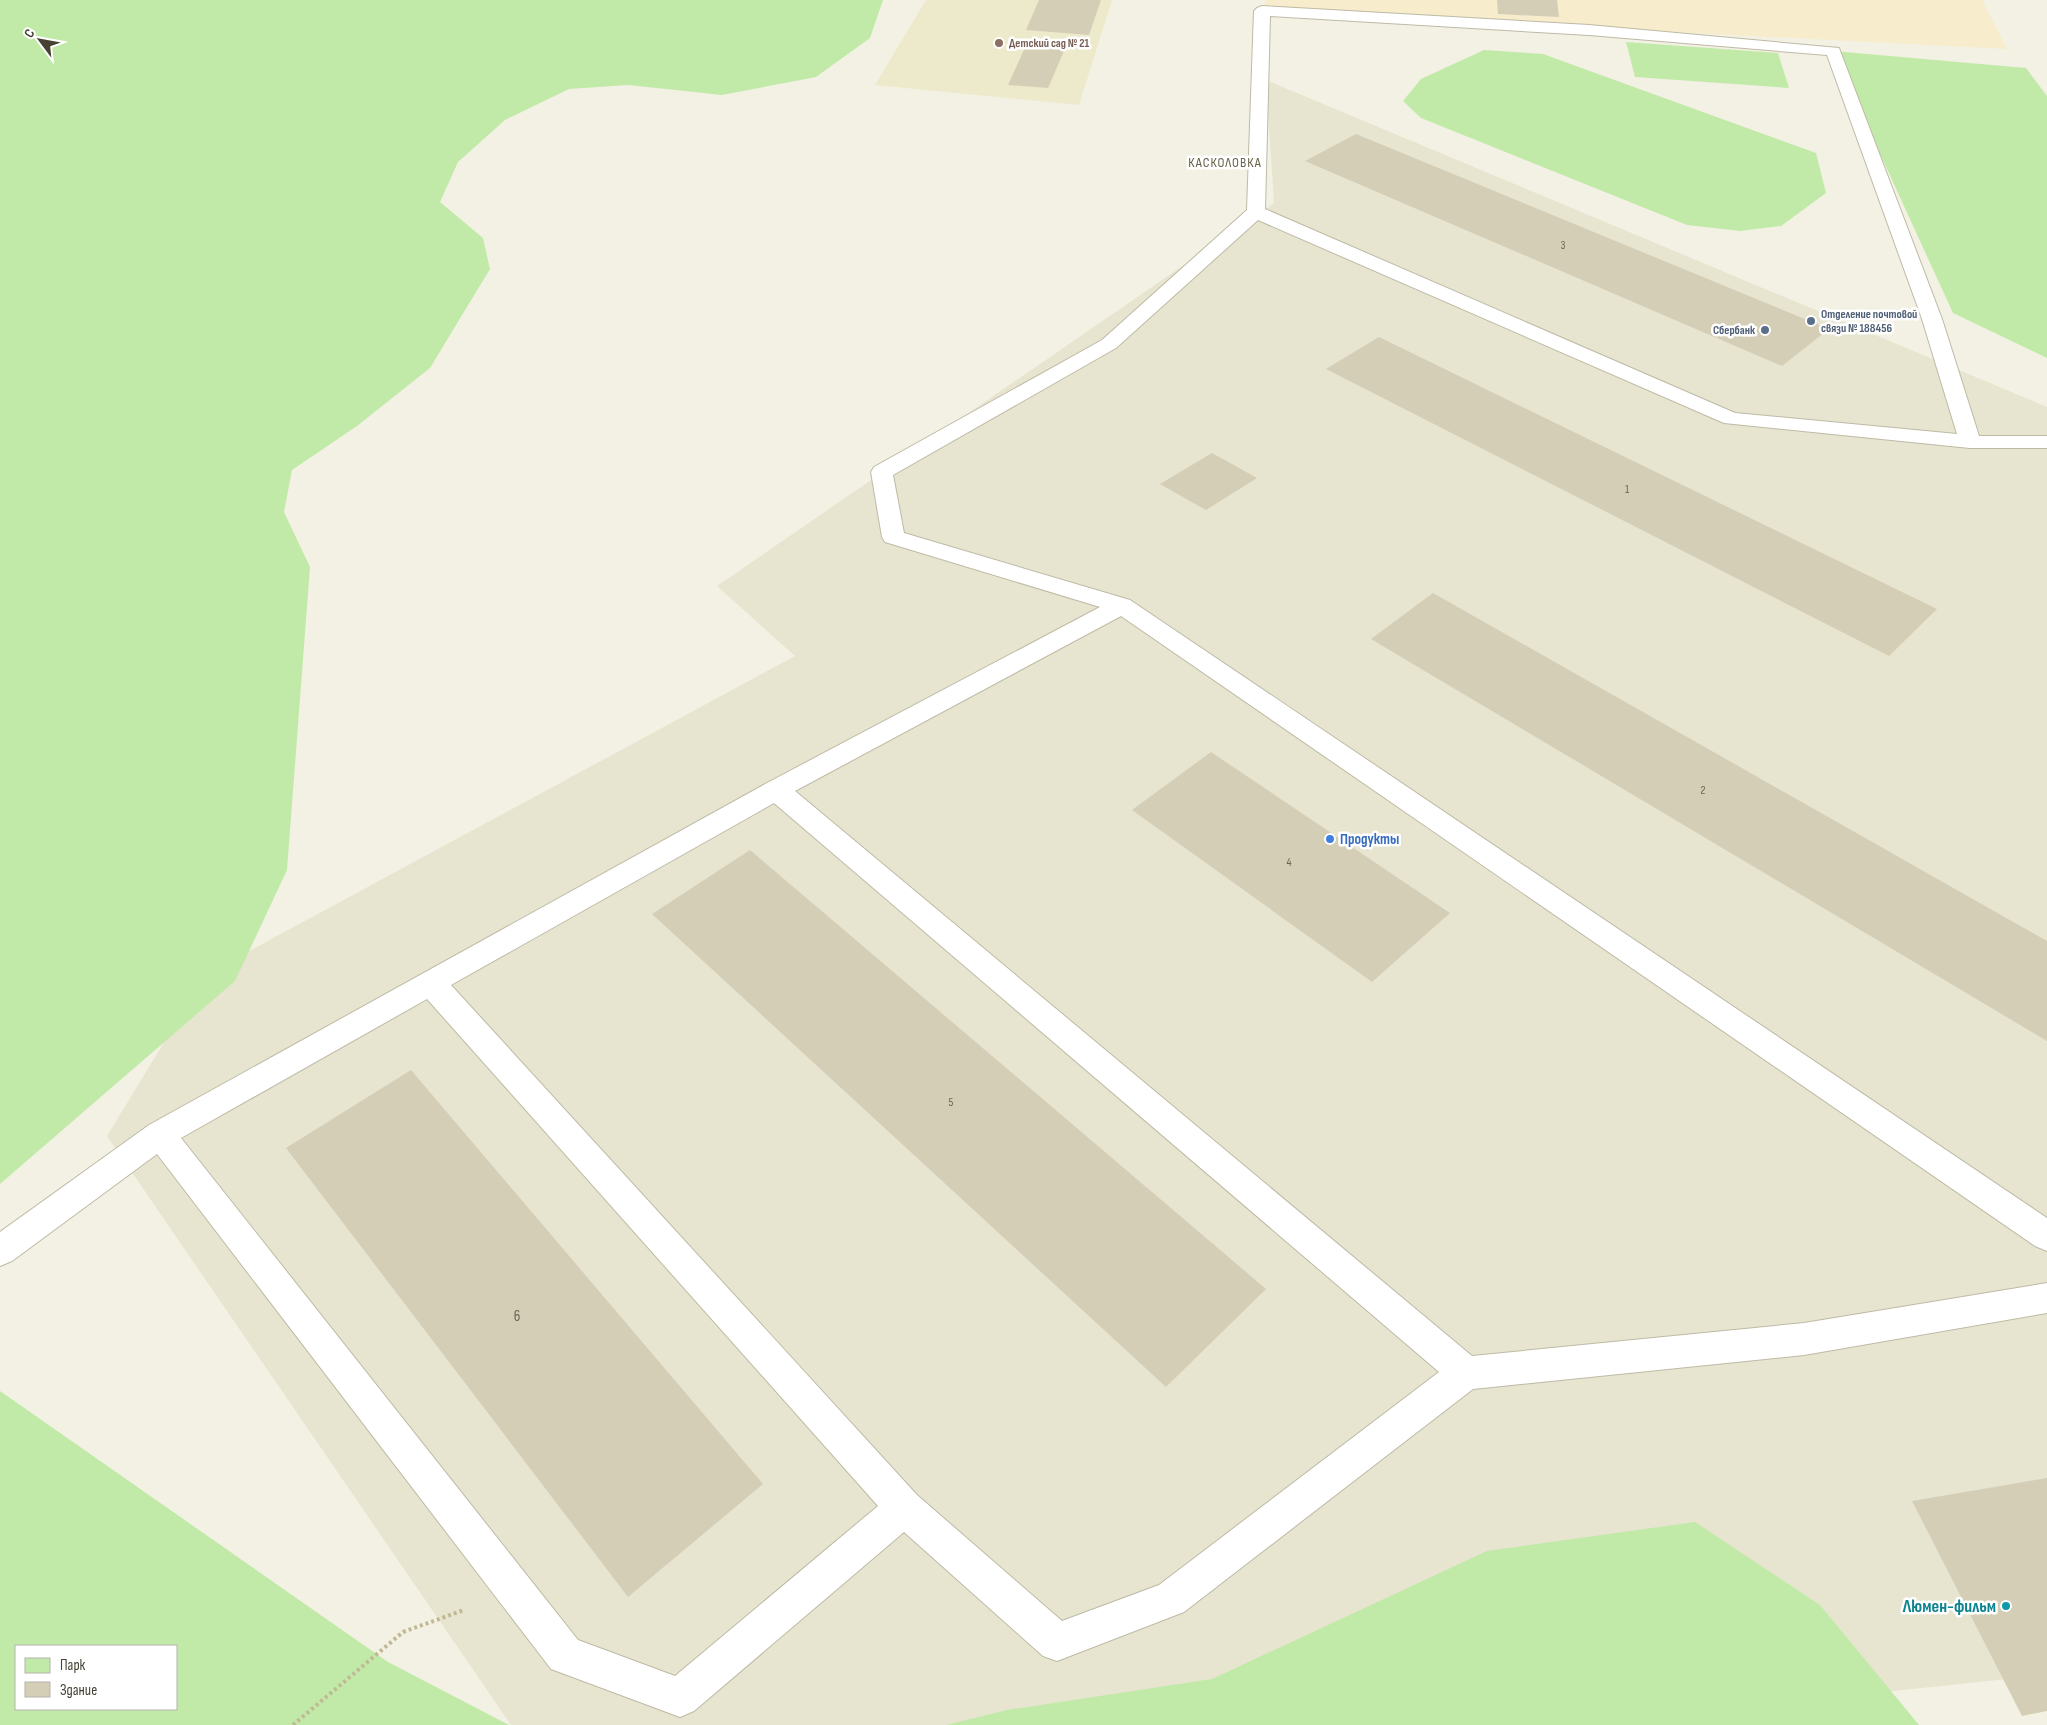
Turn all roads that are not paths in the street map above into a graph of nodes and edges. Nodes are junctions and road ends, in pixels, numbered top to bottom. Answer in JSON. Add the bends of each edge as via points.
{"nodes":[{"id":1,"x":1256,"y":212,"type":"junction"},
{"id":2,"x":1970,"y":442,"type":"junction"},
{"id":3,"x":2047,"y":442,"type":"edge"},
{"id":4,"x":1122,"y":605,"type":"junction"},
{"id":5,"x":776,"y":790,"type":"junction"},
{"id":6,"x":430,"y":982,"type":"junction"},
{"id":7,"x":160,"y":1134,"type":"junction"},
{"id":8,"x":2047,"y":1236,"type":"edge"},
{"id":9,"x":0,"y":1251,"type":"edge"},
{"id":10,"x":2047,"y":1298,"type":"edge"},
{"id":11,"x":1466,"y":1373,"type":"junction"},
{"id":12,"x":904,"y":1508,"type":"junction"}],
"edges":[{"from":1,"to":2,"type":"lane","via":[[1731,419]]},
{"from":1,"to":2,"type":"lane","via":[[1262,11],[1589,30],[1833,51],[1932,319]]},
{"from":1,"to":4,"type":"lane","via":[[1109,344],[882,472],[893,537]]},
{"from":2,"to":3,"type":"lane"},
{"from":4,"to":5,"type":"lane"},
{"from":4,"to":8,"type":"lane"},
{"from":5,"to":6,"type":"lane"},
{"from":5,"to":11,"type":"lane"},
{"from":6,"to":7,"type":"lane"},
{"from":6,"to":12,"type":"lane"},
{"from":7,"to":9,"type":"lane"},
{"from":7,"to":12,"type":"lane","via":[[565,1656],[680,1696]]},
{"from":10,"to":11,"type":"lane","via":[[1804,1339]]},
{"from":11,"to":12,"type":"lane","via":[[1171,1599],[1057,1642]]}]}
